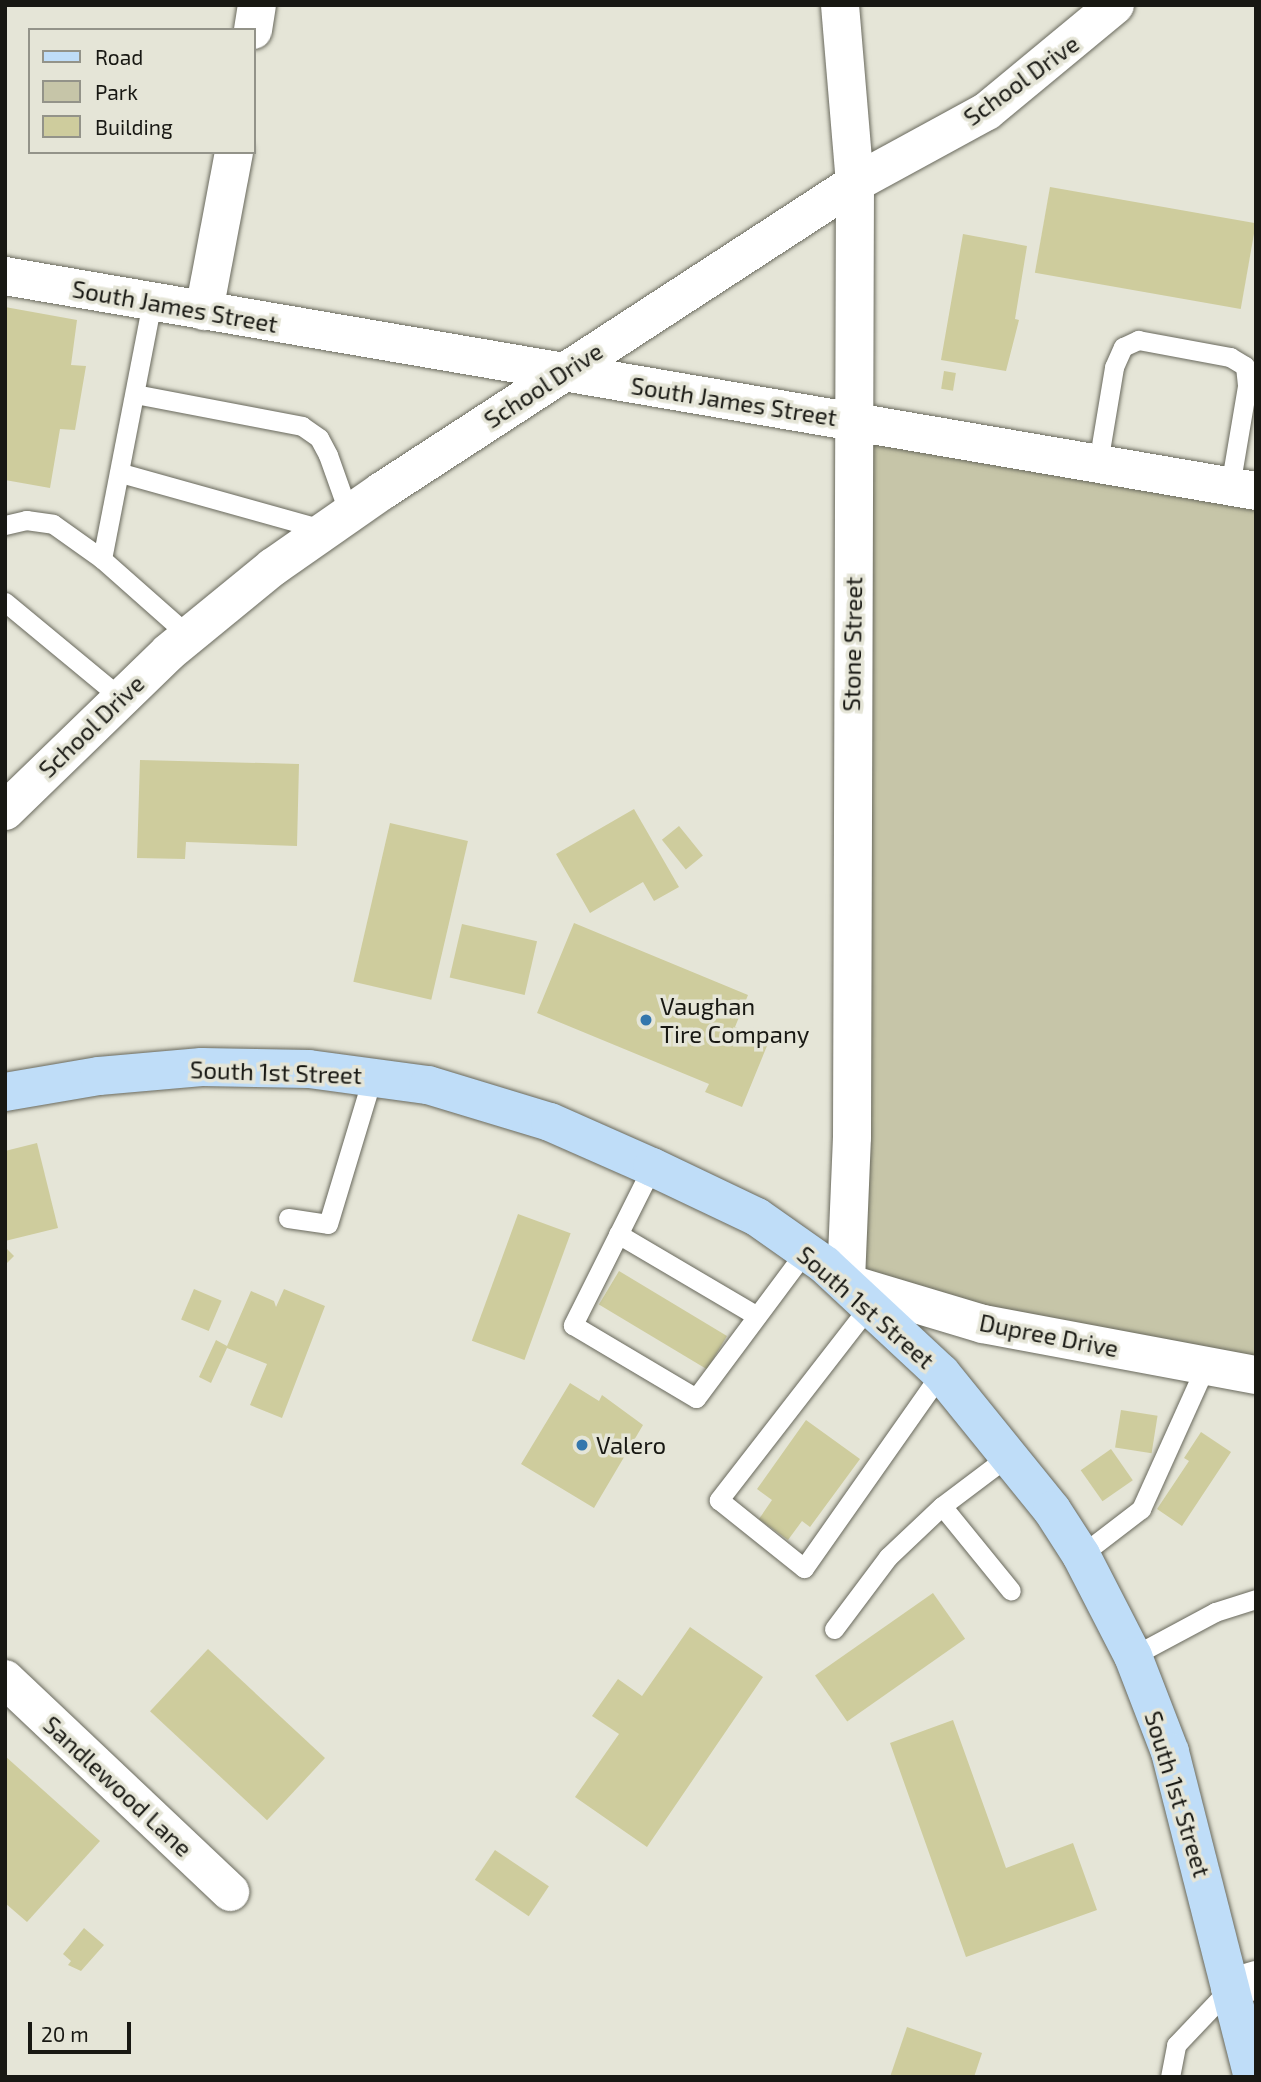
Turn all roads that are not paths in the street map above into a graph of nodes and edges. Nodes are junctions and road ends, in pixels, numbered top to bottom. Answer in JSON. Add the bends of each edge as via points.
{"nodes":[{"id":1,"x":257,"y":5,"type":"edge"},
{"id":2,"x":840,"y":5,"type":"edge"},
{"id":3,"x":1115,"y":5,"type":"edge"},
{"id":4,"x":253,"y":28,"type":"edge"},
{"id":5,"x":234,"y":154,"type":"edge"},
{"id":6,"x":855,"y":183,"type":"junction"},
{"id":7,"x":5,"y":276,"type":"edge"},
{"id":8,"x":152,"y":301,"type":"junction"},
{"id":9,"x":204,"y":311,"type":"junction"},
{"id":10,"x":562,"y":374,"type":"junction"},
{"id":11,"x":135,"y":394,"type":"junction"},
{"id":12,"x":855,"y":420,"type":"junction"},
{"id":13,"x":1098,"y":463,"type":"junction"},
{"id":14,"x":121,"y":473,"type":"junction"},
{"id":15,"x":1243,"y":489,"type":"edge"},
{"id":16,"x":337,"y":522,"type":"junction"},
{"id":17,"x":5,"y":525,"type":"edge"},
{"id":18,"x":102,"y":559,"type":"junction"},
{"id":19,"x":5,"y":602,"type":"edge"},
{"id":20,"x":189,"y":636,"type":"junction"},
{"id":21,"x":120,"y":697,"type":"junction"},
{"id":22,"x":5,"y":811,"type":"edge"},
{"id":23,"x":373,"y":1075,"type":"junction"},
{"id":24,"x":5,"y":1092,"type":"edge"},
{"id":25,"x":652,"y":1167,"type":"junction"},
{"id":26,"x":288,"y":1218,"type":"dead end"},
{"id":27,"x":618,"y":1234,"type":"junction"},
{"id":28,"x":806,"y":1252,"type":"junction"},
{"id":29,"x":858,"y":1294,"type":"junction"},
{"id":30,"x":757,"y":1316,"type":"junction"},
{"id":31,"x":1206,"y":1365,"type":"junction"},
{"id":32,"x":941,"y":1373,"type":"junction"},
{"id":33,"x":1256,"y":1375,"type":"edge"},
{"id":34,"x":1007,"y":1457,"type":"junction"},
{"id":35,"x":942,"y":1506,"type":"junction"},
{"id":36,"x":1081,"y":1555,"type":"junction"},
{"id":37,"x":1011,"y":1591,"type":"dead end"},
{"id":38,"x":1256,"y":1599,"type":"edge"},
{"id":39,"x":834,"y":1629,"type":"dead end"},
{"id":40,"x":1133,"y":1656,"type":"junction"},
{"id":41,"x":5,"y":1679,"type":"edge"},
{"id":42,"x":230,"y":1892,"type":"dead end"},
{"id":43,"x":1243,"y":1984,"type":"edge"},
{"id":44,"x":1170,"y":2077,"type":"edge"},
{"id":45,"x":1253,"y":2077,"type":"edge"}],
"edges":[{"from":1,"to":4,"type":"street"},
{"from":2,"to":6,"type":"street","name":"Stone Street"},
{"from":3,"to":6,"type":"street","name":"School Drive","via":[[986,111]]},
{"from":5,"to":9,"type":"street"},
{"from":6,"to":10,"type":"street","name":"School Drive"},
{"from":6,"to":12,"type":"street","name":"Stone Street"},
{"from":7,"to":8,"type":"street","name":"South James Street"},
{"from":8,"to":9,"type":"street","name":"South James Street"},
{"from":8,"to":11,"type":"lane"},
{"from":9,"to":10,"type":"street","name":"South James Street"},
{"from":10,"to":12,"type":"street","name":"South James Street"},
{"from":10,"to":16,"type":"street","name":"School Drive"},
{"from":11,"to":14,"type":"lane"},
{"from":11,"to":16,"type":"lane","via":[[302,426],[319,438],[328,456]]},
{"from":12,"to":13,"type":"street","name":"South James Street"},
{"from":12,"to":29,"type":"street","name":"Stone Street","via":[[850,721],[852,1137]]},
{"from":13,"to":15,"type":"street","name":"South James Street"},
{"from":13,"to":15,"type":"lane","via":[[1114,367],[1123,347],[1138,340],[1230,357],[1245,366]]},
{"from":14,"to":16,"type":"lane"},
{"from":14,"to":18,"type":"lane"},
{"from":16,"to":20,"type":"street","name":"School Drive"},
{"from":17,"to":18,"type":"lane","via":[[26,520],[52,524]]},
{"from":18,"to":20,"type":"lane"},
{"from":19,"to":21,"type":"lane"},
{"from":20,"to":21,"type":"street","name":"School Drive"},
{"from":21,"to":22,"type":"street","name":"School Drive"},
{"from":23,"to":24,"type":"main road","name":"South 1st Street","via":[[202,1067],[99,1076]]},
{"from":23,"to":25,"type":"main road","name":"South 1st Street","via":[[494,1102]]},
{"from":23,"to":26,"type":"lane","via":[[328,1224]]},
{"from":25,"to":27,"type":"lane"},
{"from":25,"to":28,"type":"main road","name":"South 1st Street","via":[[757,1217]]},
{"from":27,"to":30,"type":"lane"},
{"from":27,"to":30,"type":"lane","via":[[573,1325],[696,1398]]},
{"from":28,"to":29,"type":"main road","name":"South 1st Street"},
{"from":28,"to":30,"type":"lane"},
{"from":29,"to":31,"type":"street","name":"Dupree Drive","via":[[983,1324]]},
{"from":29,"to":32,"type":"main road","name":"South 1st Street"},
{"from":29,"to":32,"type":"lane","via":[[719,1500],[804,1568]]},
{"from":31,"to":33,"type":"street","name":"Dupree Drive"},
{"from":31,"to":36,"type":"lane","via":[[1141,1508]]},
{"from":32,"to":34,"type":"main road","name":"South 1st Street"},
{"from":34,"to":35,"type":"lane"},
{"from":34,"to":36,"type":"main road","name":"South 1st Street","via":[[1052,1510]]},
{"from":35,"to":37,"type":"lane"},
{"from":35,"to":39,"type":"lane","via":[[888,1557]]},
{"from":36,"to":40,"type":"main road","name":"South 1st Street"},
{"from":38,"to":40,"type":"lane","via":[[1215,1612]]},
{"from":40,"to":43,"type":"main road","name":"South 1st Street","via":[[1170,1752]]},
{"from":41,"to":42,"type":"street","name":"Sandlewood Lane"},
{"from":43,"to":44,"type":"lane","via":[[1175,2045]]},
{"from":43,"to":45,"type":"main road","name":"South 1st Street"}]}
